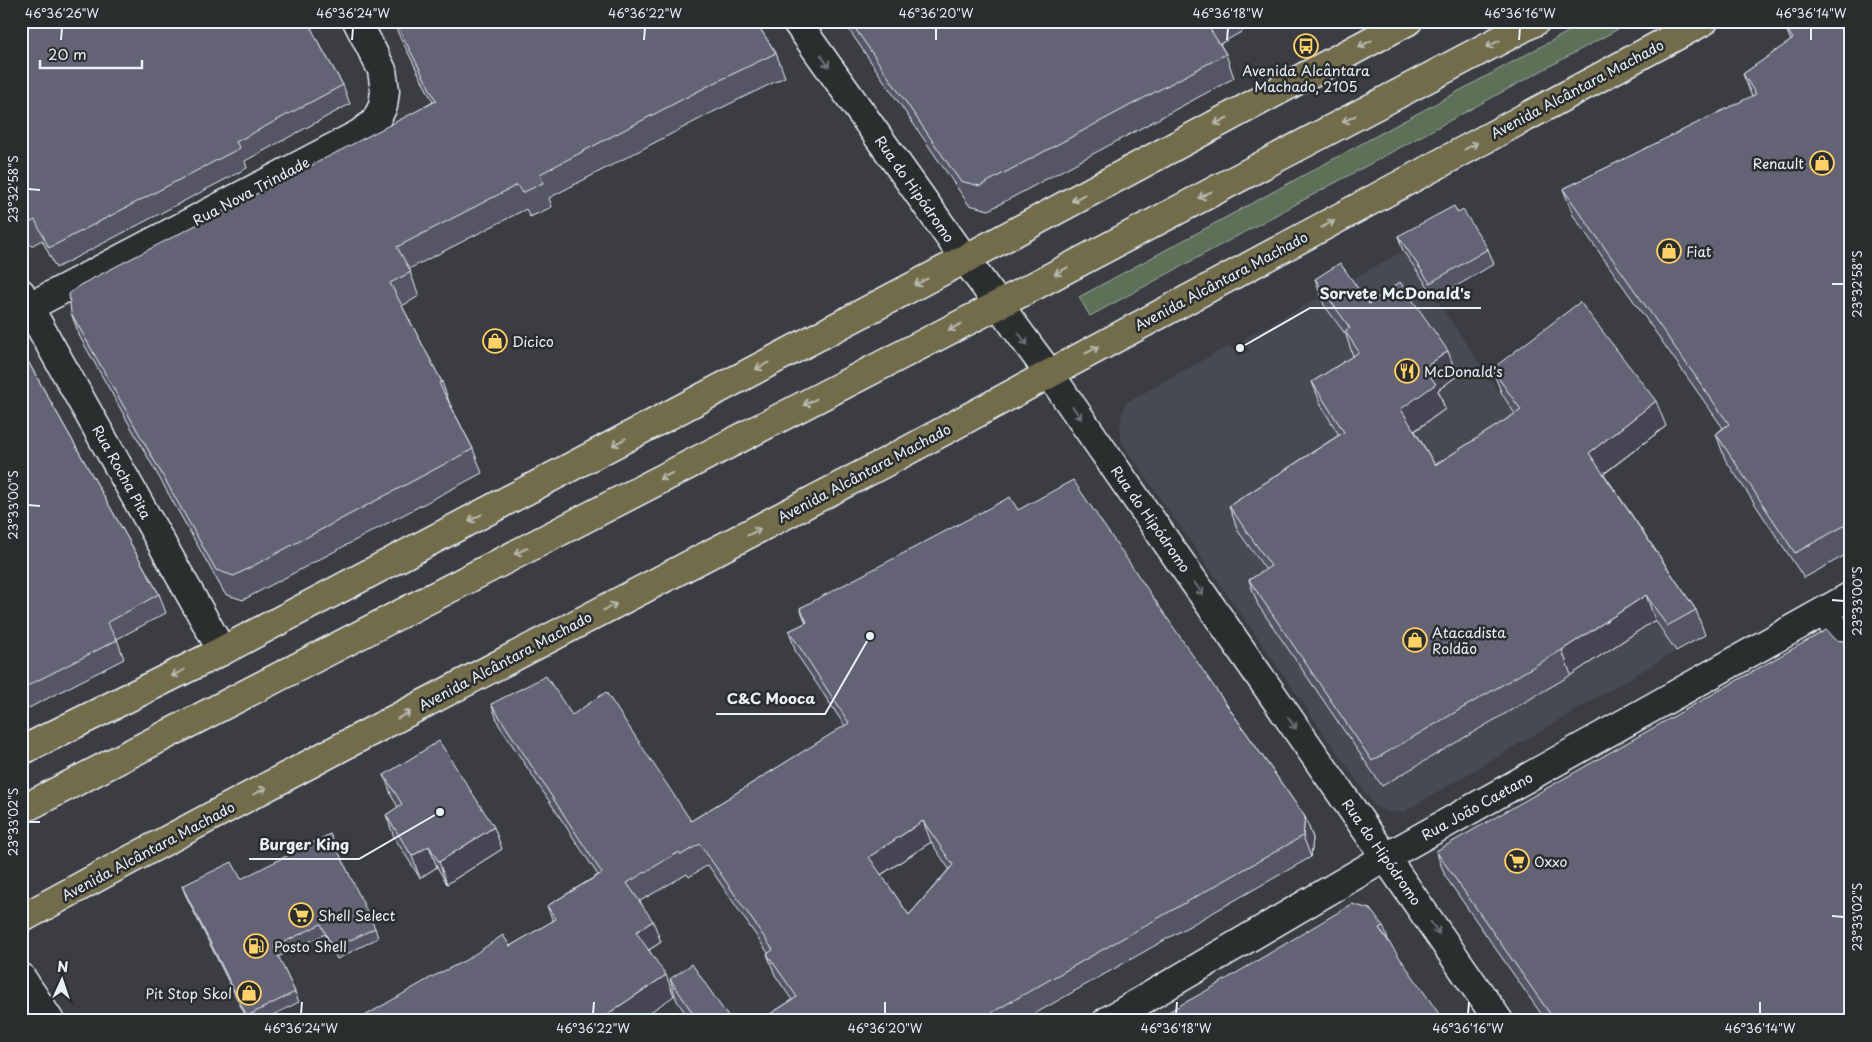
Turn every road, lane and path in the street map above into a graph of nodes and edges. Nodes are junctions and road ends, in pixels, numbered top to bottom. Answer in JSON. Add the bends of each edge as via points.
{"nodes":[{"id":1,"x":357,"y":21,"type":"edge"},
{"id":2,"x":796,"y":21,"type":"edge"},
{"id":3,"x":1408,"y":21,"type":"edge"},
{"id":4,"x":1536,"y":21,"type":"edge"},
{"id":5,"x":1704,"y":21,"type":"edge"},
{"id":6,"x":964,"y":259,"type":"junction"},
{"id":7,"x":25,"y":300,"type":"edge"},
{"id":8,"x":998,"y":305,"type":"junction"},
{"id":9,"x":1049,"y":373,"type":"junction"},
{"id":10,"x":1851,"y":596,"type":"edge"},
{"id":11,"x":1824,"y":611,"type":"junction"},
{"id":12,"x":222,"y":651,"type":"junction"},
{"id":13,"x":1851,"y":651,"type":"edge"},
{"id":14,"x":21,"y":751,"type":"edge"},
{"id":15,"x":21,"y":810,"type":"edge"},
{"id":16,"x":1386,"y":857,"type":"junction"},
{"id":17,"x":21,"y":919,"type":"edge"},
{"id":18,"x":21,"y":978,"type":"edge"},
{"id":19,"x":50,"y":1021,"type":"edge"},
{"id":20,"x":1108,"y":1021,"type":"edge"},
{"id":21,"x":1499,"y":1021,"type":"edge"}],
"edges":[{"from":1,"to":7,"type":"street","name":"Rua Nova Trindade","via":[[382,70],[383,106],[375,122],[350,139]]},
{"from":2,"to":6,"type":"street","name":"Rua do Hipódromo","one_way":true},
{"from":3,"to":6,"type":"main road","one_way":true},
{"from":4,"to":8,"type":"main road","one_way":true},
{"from":9,"to":5,"type":"main road","name":"Avenida Alcântara Machado","one_way":true},
{"from":6,"to":8,"type":"street","name":"Rua do Hipódromo"},
{"from":6,"to":12,"type":"main road","one_way":true},
{"from":7,"to":12,"type":"street","name":"Rua Rocha Pita"},
{"from":8,"to":9,"type":"street","name":"Rua do Hipódromo","one_way":true},
{"from":8,"to":15,"type":"main road","one_way":true},
{"from":9,"to":16,"type":"street","name":"Rua do Hipódromo","one_way":true},
{"from":17,"to":9,"type":"main road","name":"Avenida Alcântara Machado","one_way":true},
{"from":10,"to":11,"type":"street","name":"Rua João Caetano"},
{"from":11,"to":13,"type":"street"},
{"from":11,"to":16,"type":"street","name":"Rua João Caetano"},
{"from":12,"to":14,"type":"main road","one_way":true},
{"from":16,"to":20,"type":"street","name":"Rua João Caetano"},
{"from":16,"to":21,"type":"street","name":"Rua do Hipódromo","one_way":true},
{"from":18,"to":19,"type":"street"}]}
